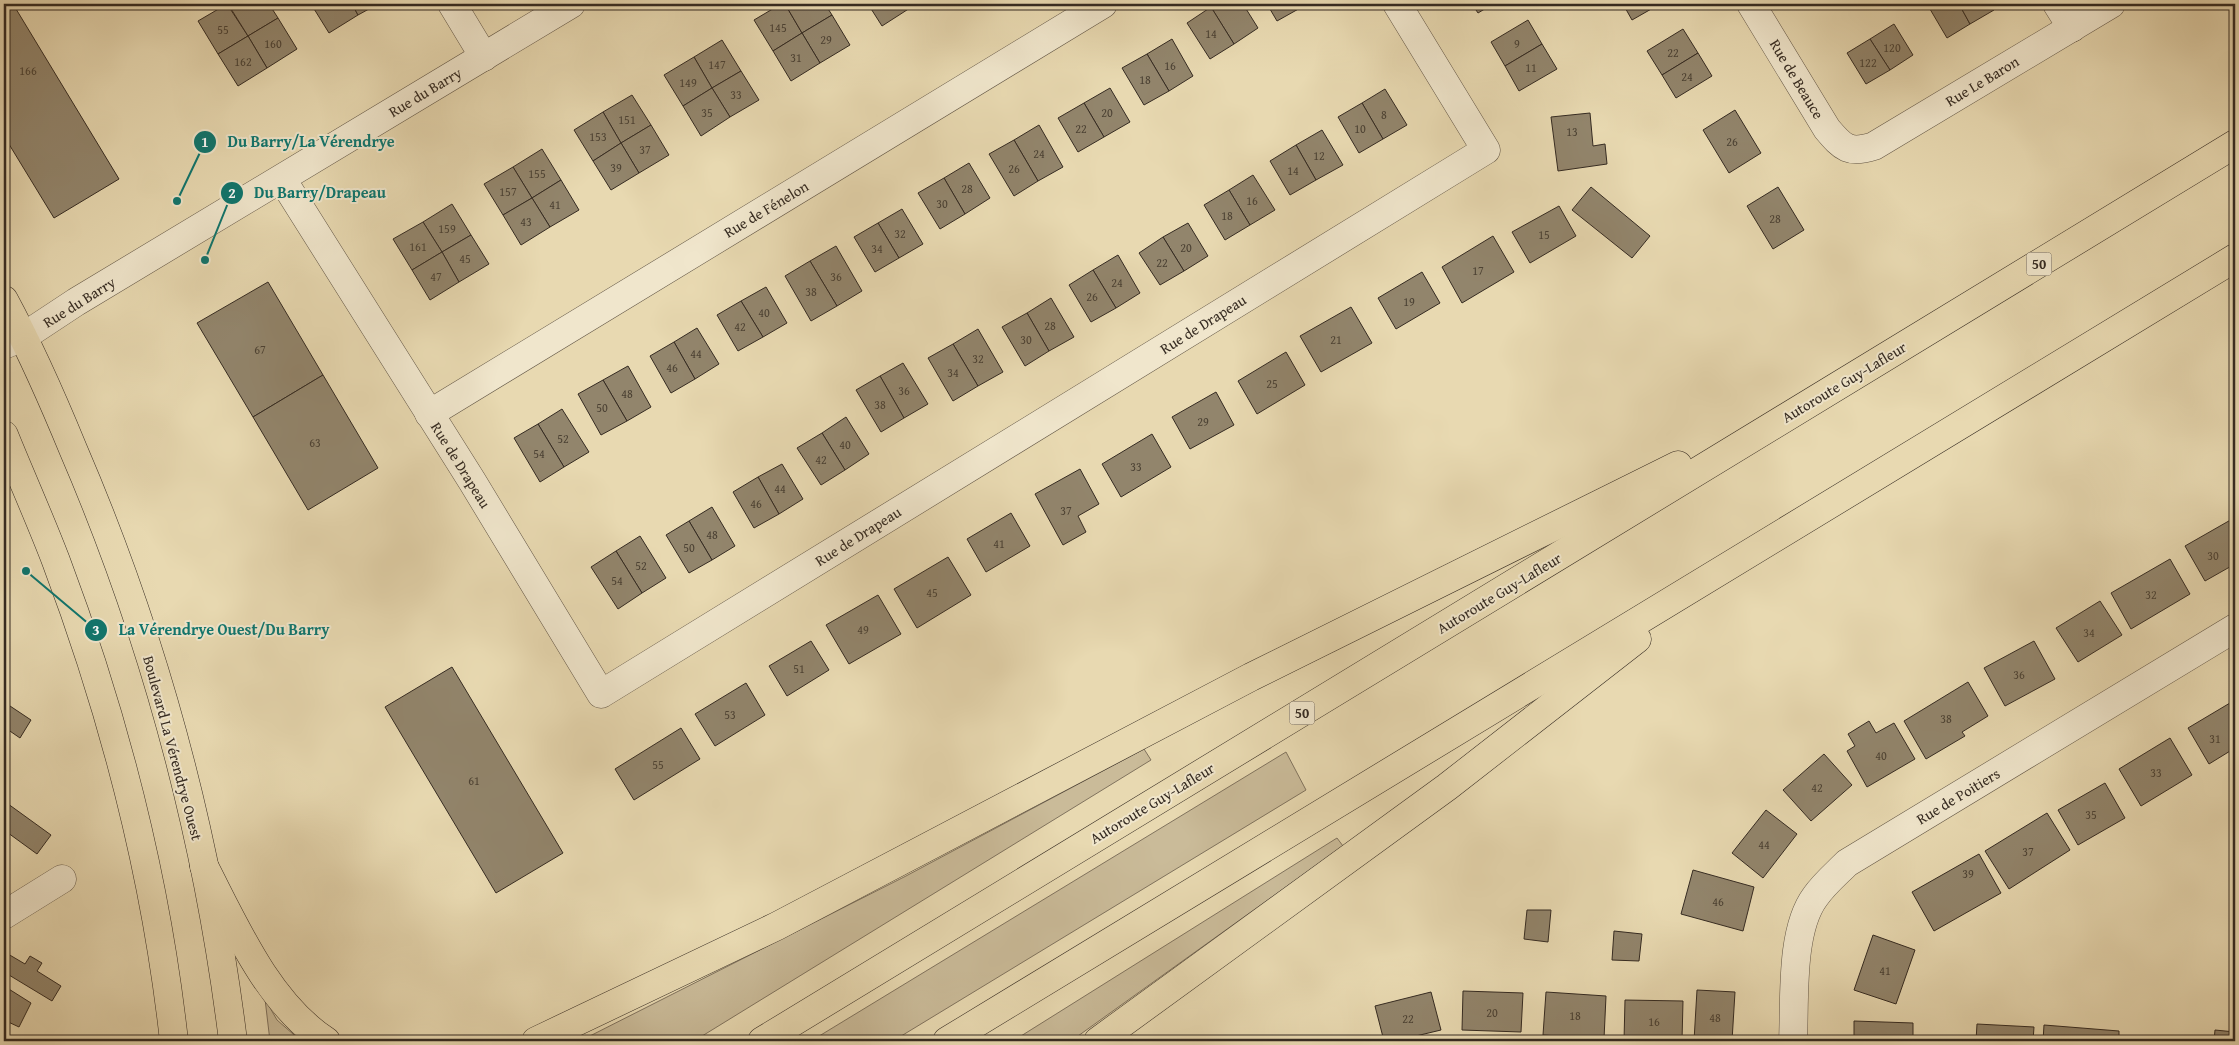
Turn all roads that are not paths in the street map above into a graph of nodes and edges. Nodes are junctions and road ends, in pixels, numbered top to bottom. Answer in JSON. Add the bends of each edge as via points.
{"nodes":[{"id":1,"x":452,"y":4,"type":"edge"},
{"id":2,"x":571,"y":4,"type":"edge"},
{"id":3,"x":1103,"y":4,"type":"edge"},
{"id":4,"x":1397,"y":4,"type":"edge"},
{"id":5,"x":1751,"y":4,"type":"edge"},
{"id":6,"x":2057,"y":4,"type":"edge"},
{"id":7,"x":2111,"y":4,"type":"edge"},
{"id":8,"x":2072,"y":28,"type":"junction"},
{"id":9,"x":484,"y":57,"type":"junction"},
{"id":10,"x":2235,"y":144,"type":"edge"},
{"id":11,"x":1850,"y":150,"type":"joint"},
{"id":12,"x":282,"y":179,"type":"junction"},
{"id":13,"x":2235,"y":258,"type":"edge"},
{"id":14,"x":4,"y":300,"type":"edge"},
{"id":15,"x":13,"y":341,"type":"edge"},
{"id":16,"x":4,"y":365,"type":"edge"},
{"id":17,"x":1842,"y":383,"type":"junction"},
{"id":18,"x":429,"y":414,"type":"junction"},
{"id":19,"x":4,"y":435,"type":"edge"},
{"id":20,"x":1741,"y":558,"type":"junction"},
{"id":21,"x":2235,"y":628,"type":"edge"},
{"id":22,"x":204,"y":866,"type":"junction"},
{"id":23,"x":62,"y":878,"type":"dead end"},
{"id":24,"x":4,"y":915,"type":"edge"},
{"id":25,"x":174,"y":1041,"type":"edge"},
{"id":26,"x":233,"y":1041,"type":"edge"},
{"id":27,"x":326,"y":1041,"type":"edge"},
{"id":28,"x":536,"y":1041,"type":"edge"},
{"id":29,"x":762,"y":1041,"type":"edge"},
{"id":30,"x":947,"y":1041,"type":"edge"},
{"id":31,"x":1098,"y":1041,"type":"edge"},
{"id":32,"x":1793,"y":1041,"type":"edge"}],
"edges":[{"from":1,"to":9,"type":"street"},
{"from":2,"to":9,"type":"street","name":"Rue du Barry"},
{"from":3,"to":18,"type":"street","name":"Rue de Fénelon"},
{"from":4,"to":18,"type":"street","name":"Rue de Drapeau","via":[[1486,150],[601,694]]},
{"from":5,"to":11,"type":"street","name":"Rue de Beauce","via":[[1827,129]]},
{"from":6,"to":8,"type":"street"},
{"from":7,"to":8,"type":"street","name":"Rue Le Baron"},
{"from":8,"to":11,"type":"street","name":"Rue Le Baron","via":[[1874,146]]},
{"from":9,"to":12,"type":"street","name":"Rue du Barry"},
{"from":10,"to":17,"type":"main road","name":"Autoroute Guy-Lafleur","number":"50"},
{"from":12,"to":15,"type":"street","name":"Rue du Barry"},
{"from":12,"to":18,"type":"street","name":"Rue de Drapeau"},
{"from":13,"to":20,"type":"main road"},
{"from":14,"to":15,"type":"main road","name":"Boulevard La Vérendrye Ouest"},
{"from":15,"to":16,"type":"street","name":"Rue du Barry"},
{"from":15,"to":22,"type":"main road","name":"Boulevard La Vérendrye Ouest","via":[[90,488],[119,565],[176,744]]},
{"from":17,"to":28,"type":"main road","via":[[1251,678],[777,926]]},
{"from":17,"to":29,"type":"main road","name":"Autoroute Guy-Lafleur","number":"50"},
{"from":19,"to":25,"type":"main road","via":[[60,572],[119,758],[150,887]]},
{"from":20,"to":30,"type":"main road"},
{"from":20,"to":31,"type":"main road","via":[[1447,787]]},
{"from":21,"to":32,"type":"street","name":"Rue de Poitiers","via":[[1847,863],[1830,878],[1803,919],[1798,941]]},
{"from":22,"to":26,"type":"main road","name":"Boulevard La Vérendrye Ouest"},
{"from":22,"to":27,"type":"main road","via":[[245,945],[282,1001],[303,1025]]},
{"from":23,"to":24,"type":"street"}]}
